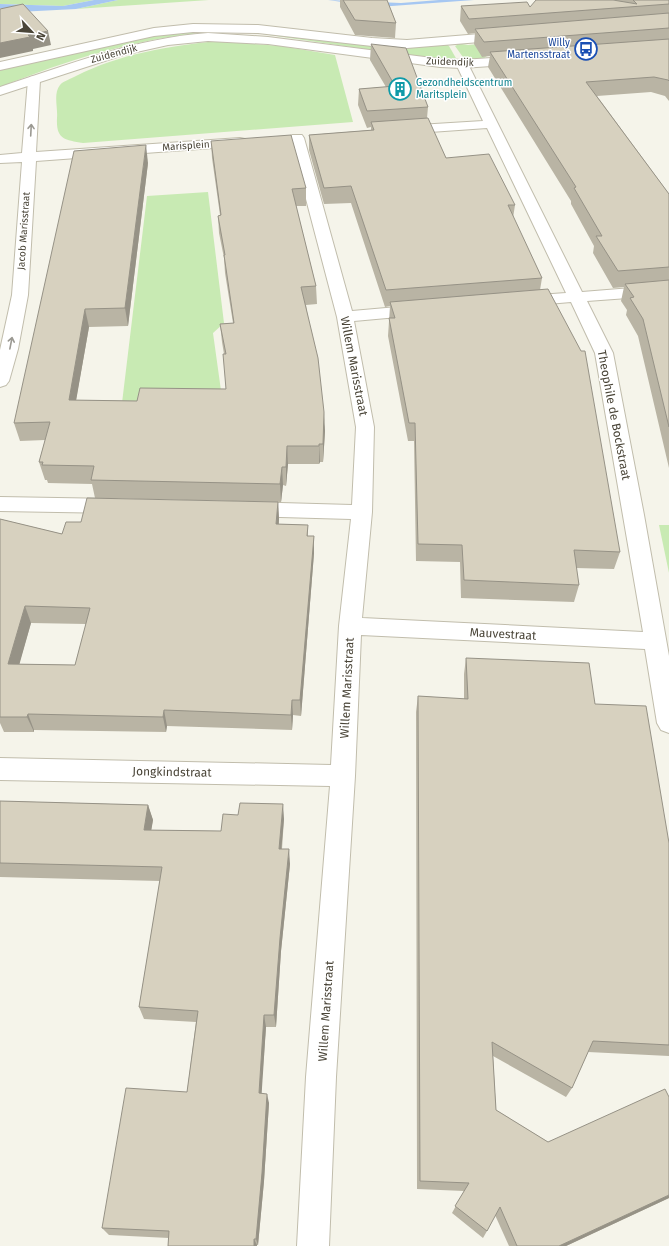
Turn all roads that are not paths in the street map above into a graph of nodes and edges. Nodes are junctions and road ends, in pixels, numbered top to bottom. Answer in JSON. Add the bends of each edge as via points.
{"nodes":[{"id":1,"x":233,"y":32,"type":"junction"},
{"id":2,"x":513,"y":36,"type":"edge"},
{"id":3,"x":534,"y":59,"type":"edge"},
{"id":4,"x":462,"y":64,"type":"junction"},
{"id":5,"x":0,"y":66,"type":"edge"},
{"id":6,"x":34,"y":80,"type":"junction"},
{"id":7,"x":0,"y":92,"type":"edge"},
{"id":8,"x":491,"y":124,"type":"junction"},
{"id":9,"x":390,"y":131,"type":"edge"},
{"id":10,"x":312,"y":137,"type":"edge"},
{"id":11,"x":297,"y":138,"type":"junction"},
{"id":12,"x":281,"y":139,"type":"edge"},
{"id":13,"x":250,"y":141,"type":"edge"},
{"id":14,"x":30,"y":156,"type":"junction"},
{"id":15,"x":0,"y":159,"type":"edge"},
{"id":16,"x":669,"y":290,"type":"edge"},
{"id":17,"x":577,"y":297,"type":"junction"},
{"id":18,"x":507,"y":303,"type":"edge"},
{"id":19,"x":438,"y":309,"type":"edge"},
{"id":20,"x":345,"y":317,"type":"junction"},
{"id":21,"x":0,"y":381,"type":"edge"},
{"id":22,"x":0,"y":504,"type":"edge"},
{"id":23,"x":134,"y":507,"type":"edge"},
{"id":24,"x":228,"y":509,"type":"edge"},
{"id":25,"x":362,"y":512,"type":"junction"},
{"id":26,"x":350,"y":626,"type":"junction"},
{"id":27,"x":656,"y":641,"type":"junction"},
{"id":28,"x":669,"y":723,"type":"edge"},
{"id":29,"x":0,"y":769,"type":"edge"},
{"id":30,"x":343,"y":776,"type":"junction"},
{"id":31,"x":313,"y":1246,"type":"edge"}],
"edges":[{"from":1,"to":2,"type":"street","name":"Zuidendijk","via":[[274,30],[407,44]]},
{"from":1,"to":4,"type":"street","name":"Zuidendijk","via":[[268,40],[394,58]]},
{"from":1,"to":5,"type":"street","name":"Zuidendijk","via":[[193,28],[154,32]]},
{"from":1,"to":6,"type":"street","name":"Zuidendijk","via":[[127,50]]},
{"from":3,"to":4,"type":"street","name":"Zuidendijk"},
{"from":4,"to":8,"type":"street","name":"Theophile de Bockstraat"},
{"from":6,"to":7,"type":"street","name":"Zuidendijk"},
{"from":14,"to":6,"type":"street","name":"Jacob Marisstraat","one_way":true},
{"from":8,"to":9,"type":"street"},
{"from":8,"to":17,"type":"street","name":"Theophile de Bockstraat"},
{"from":10,"to":11,"type":"street"},
{"from":11,"to":12,"type":"street"},
{"from":11,"to":20,"type":"street","name":"Willem Marisstraat"},
{"from":13,"to":14,"type":"street","name":"Marisplein"},
{"from":14,"to":15,"type":"street","name":"Marisplein"},
{"from":21,"to":14,"type":"street","name":"Jacob Marisstraat","one_way":true,"via":[[10,349],[20,296]]},
{"from":16,"to":17,"type":"street"},
{"from":17,"to":18,"type":"street"},
{"from":17,"to":27,"type":"street","name":"Theophile de Bockstraat","via":[[604,353]]},
{"from":19,"to":20,"type":"street"},
{"from":20,"to":25,"type":"street","name":"Willem Marisstraat","via":[[365,427]]},
{"from":22,"to":23,"type":"street"},
{"from":24,"to":25,"type":"street"},
{"from":25,"to":26,"type":"street","name":"Willem Marisstraat"},
{"from":26,"to":27,"type":"street","name":"Mauvestraat"},
{"from":26,"to":30,"type":"street","name":"Willem Marisstraat"},
{"from":27,"to":28,"type":"street","name":"Theophile de Bockstraat"},
{"from":29,"to":30,"type":"street","name":"Jongkindstraat"},
{"from":30,"to":31,"type":"street","name":"Willem Marisstraat","via":[[321,1077]]}]}
